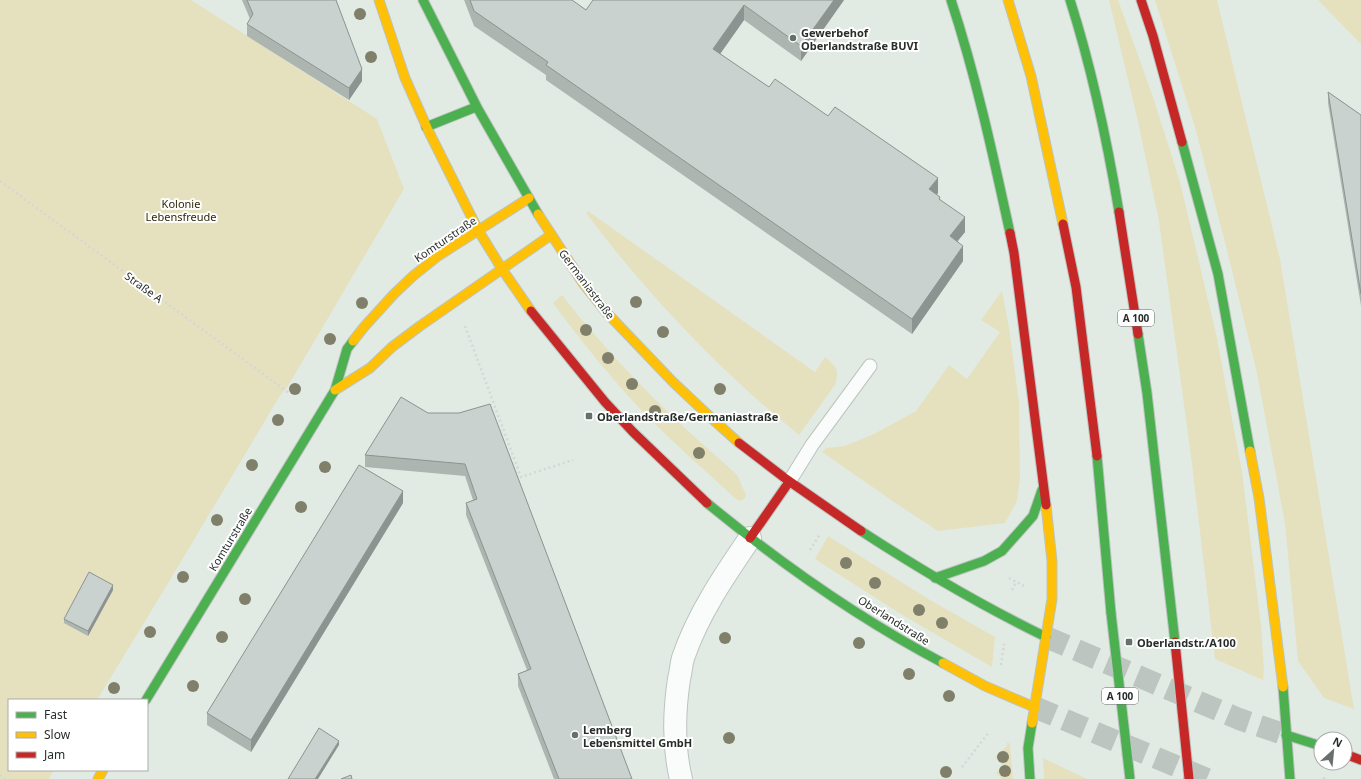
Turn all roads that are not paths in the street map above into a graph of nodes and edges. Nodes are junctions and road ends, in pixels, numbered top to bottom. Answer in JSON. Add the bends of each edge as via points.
{"nodes":[{"id":1,"x":379,"y":0,"type":"edge"},
{"id":2,"x":423,"y":0,"type":"edge"},
{"id":3,"x":951,"y":0,"type":"edge"},
{"id":4,"x":1008,"y":0,"type":"edge"},
{"id":5,"x":1070,"y":0,"type":"edge"},
{"id":6,"x":1141,"y":0,"type":"edge"},
{"id":7,"x":476,"y":107,"type":"junction"},
{"id":8,"x":426,"y":127,"type":"junction"},
{"id":9,"x":529,"y":198,"type":"junction"},
{"id":10,"x":478,"y":230,"type":"junction"},
{"id":11,"x":551,"y":235,"type":"junction"},
{"id":12,"x":502,"y":269,"type":"junction"},
{"id":13,"x":870,"y":366,"type":"dead end"},
{"id":14,"x":335,"y":390,"type":"junction"},
{"id":15,"x":789,"y":482,"type":"junction"},
{"id":16,"x":1044,"y":483,"type":"junction"},
{"id":17,"x":750,"y":538,"type":"junction"},
{"id":18,"x":935,"y":578,"type":"junction"},
{"id":19,"x":1046,"y":637,"type":"junction"},
{"id":20,"x":147,"y":699,"type":"edge"},
{"id":21,"x":1034,"y":707,"type":"junction"},
{"id":22,"x":1286,"y":735,"type":"junction"},
{"id":23,"x":1313,"y":743,"type":"edge"},
{"id":24,"x":681,"y":779,"type":"edge"},
{"id":25,"x":1030,"y":779,"type":"edge"},
{"id":26,"x":1130,"y":779,"type":"edge"},
{"id":27,"x":1189,"y":779,"type":"edge"},
{"id":28,"x":1290,"y":779,"type":"edge"}],
"edges":[{"from":1,"to":8,"type":"main road","via":[[404,78]]},
{"from":2,"to":7,"type":"main road","name":"Germaniastraße"},
{"from":3,"to":16,"type":"main road","via":[[988,131],[1014,253]]},
{"from":4,"to":26,"type":"main road","number":"A 100","bridge":true,"via":[[1031,76],[1076,287],[1097,456],[1111,613]]},
{"from":5,"to":27,"type":"main road","number":"A 100","bridge":true,"via":[[1082,37],[1110,157],[1129,270],[1147,394]]},
{"from":6,"to":22,"type":"main road","via":[[1218,274],[1259,498],[1283,690]]},
{"from":7,"to":8,"type":"main road"},
{"from":7,"to":9,"type":"main road","name":"Germaniastraße"},
{"from":8,"to":10,"type":"main road"},
{"from":9,"to":10,"type":"main road","name":"Komturstraße"},
{"from":9,"to":11,"type":"main road","name":"Germaniastraße"},
{"from":10,"to":12,"type":"main road"},
{"from":10,"to":14,"type":"main road","name":"Komturstraße","via":[[413,276],[364,326],[347,349]]},
{"from":11,"to":12,"type":"main road","name":"Komturstraße"},
{"from":11,"to":15,"type":"main road","name":"Germaniastraße","via":[[617,325],[660,370],[702,411]]},
{"from":12,"to":14,"type":"main road","name":"Komturstraße","via":[[415,329],[370,368]]},
{"from":12,"to":17,"type":"main road","via":[[535,316],[605,402],[706,502]]},
{"from":13,"to":15,"type":"lane","via":[[812,445]]},
{"from":14,"to":20,"type":"main road","name":"Komturstraße"},
{"from":15,"to":17,"type":"main road"},
{"from":15,"to":18,"type":"main road"},
{"from":16,"to":18,"type":"main road","via":[[1033,516],[1002,551],[984,561]]},
{"from":16,"to":19,"type":"main road","via":[[1053,579]]},
{"from":17,"to":21,"type":"main road","name":"Oberlandstraße","via":[[804,577],[920,651],[985,686]]},
{"from":17,"to":24,"type":"street","via":[[716,588],[696,626],[683,659],[674,726]]},
{"from":18,"to":19,"type":"main road","via":[[998,614]]},
{"from":19,"to":21,"type":"main road"},
{"from":21,"to":25,"type":"main road","via":[[1028,748]]},
{"from":22,"to":23,"type":"main road"},
{"from":22,"to":28,"type":"main road"}]}
